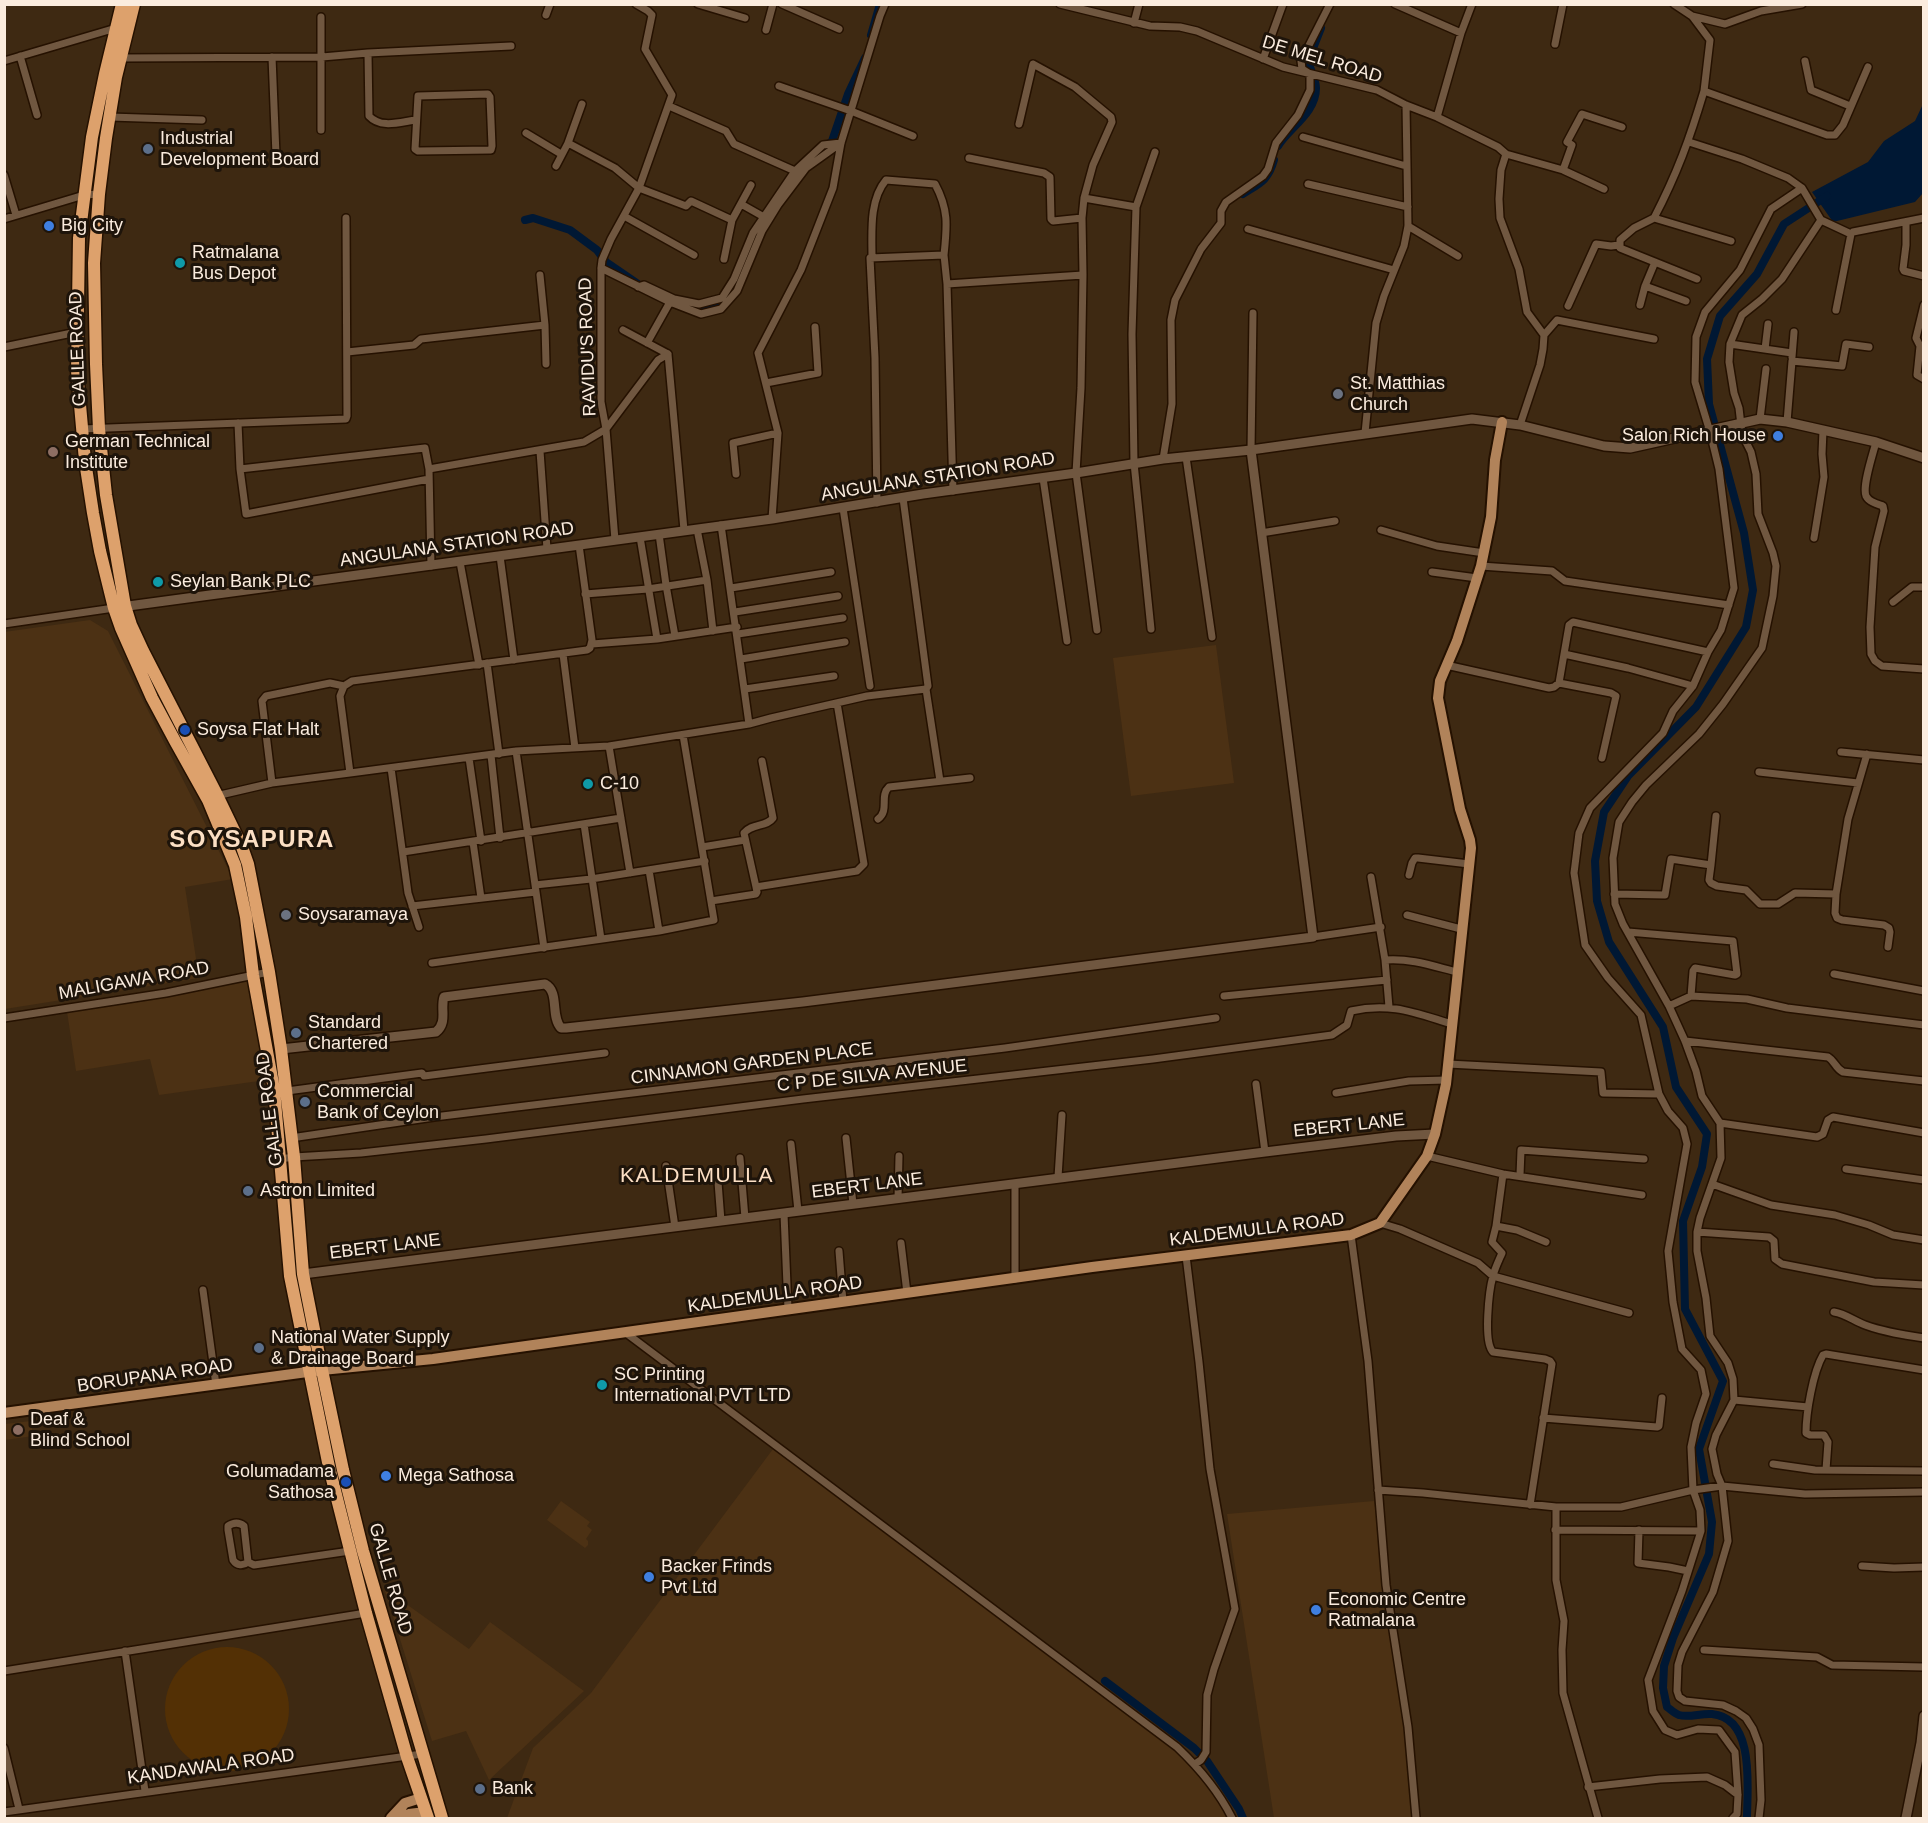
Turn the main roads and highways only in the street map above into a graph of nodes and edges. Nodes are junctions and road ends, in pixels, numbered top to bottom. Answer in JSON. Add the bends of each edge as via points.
{"nodes":[{"id":1,"x":122,"y":4,"type":"edge"},
{"id":2,"x":134,"y":4,"type":"edge"},
{"id":3,"x":1502,"y":422,"type":"road end"},
{"id":4,"x":120,"y":607,"type":"junction"},
{"id":5,"x":213,"y":798,"type":"junction"},
{"id":6,"x":316,"y":1371,"type":"junction"},
{"id":7,"x":4,"y":1413,"type":"edge"},
{"id":8,"x":434,"y":1795,"type":"junction"},
{"id":9,"x":421,"y":1798,"type":"junction"},
{"id":10,"x":440,"y":1813,"type":"edge"},
{"id":11,"x":427,"y":1815,"type":"edge"},
{"id":12,"x":392,"y":1818,"type":"edge"}],
"edges":[{"from":1,"to":4,"type":"highway","name":"GALLE ROAD","via":[[92,137],[84,195],[77,332],[85,461],[100,551]]},
{"from":2,"to":4,"type":"highway","name":"GALLE ROAD","via":[[110,117],[94,263],[99,429]]},
{"from":3,"to":6,"type":"main road","name":"KALDEMULLA ROAD","via":[[1481,566],[1440,681],[1438,698],[1470,840],[1447,1080],[1427,1156],[1380,1223],[1352,1235],[1092,1267],[434,1359]]},
{"from":4,"to":5,"type":"highway","name":"GALLE ROAD"},
{"from":5,"to":6,"type":"highway","name":"GALLE ROAD","via":[[235,865],[246,917],[272,1079],[290,1276]]},
{"from":5,"to":6,"type":"highway","name":"GALLE ROAD","via":[[248,864],[269,972],[287,1091]]},
{"from":6,"to":7,"type":"main road","name":"BORUPANA ROAD"},
{"from":6,"to":8,"type":"highway","name":"GALLE ROAD"},
{"from":6,"to":9,"type":"highway","name":"GALLE ROAD","via":[[329,1467],[366,1613]]},
{"from":8,"to":9,"type":"highway"},
{"from":8,"to":10,"type":"highway","name":"GALLE ROAD"},
{"from":9,"to":11,"type":"highway","name":"GALLE ROAD"},
{"from":9,"to":12,"type":"main road","via":[[405,1803]]},
{"from":10,"to":11,"type":"highway"},
{"from":11,"to":12,"type":"main road"}]}
